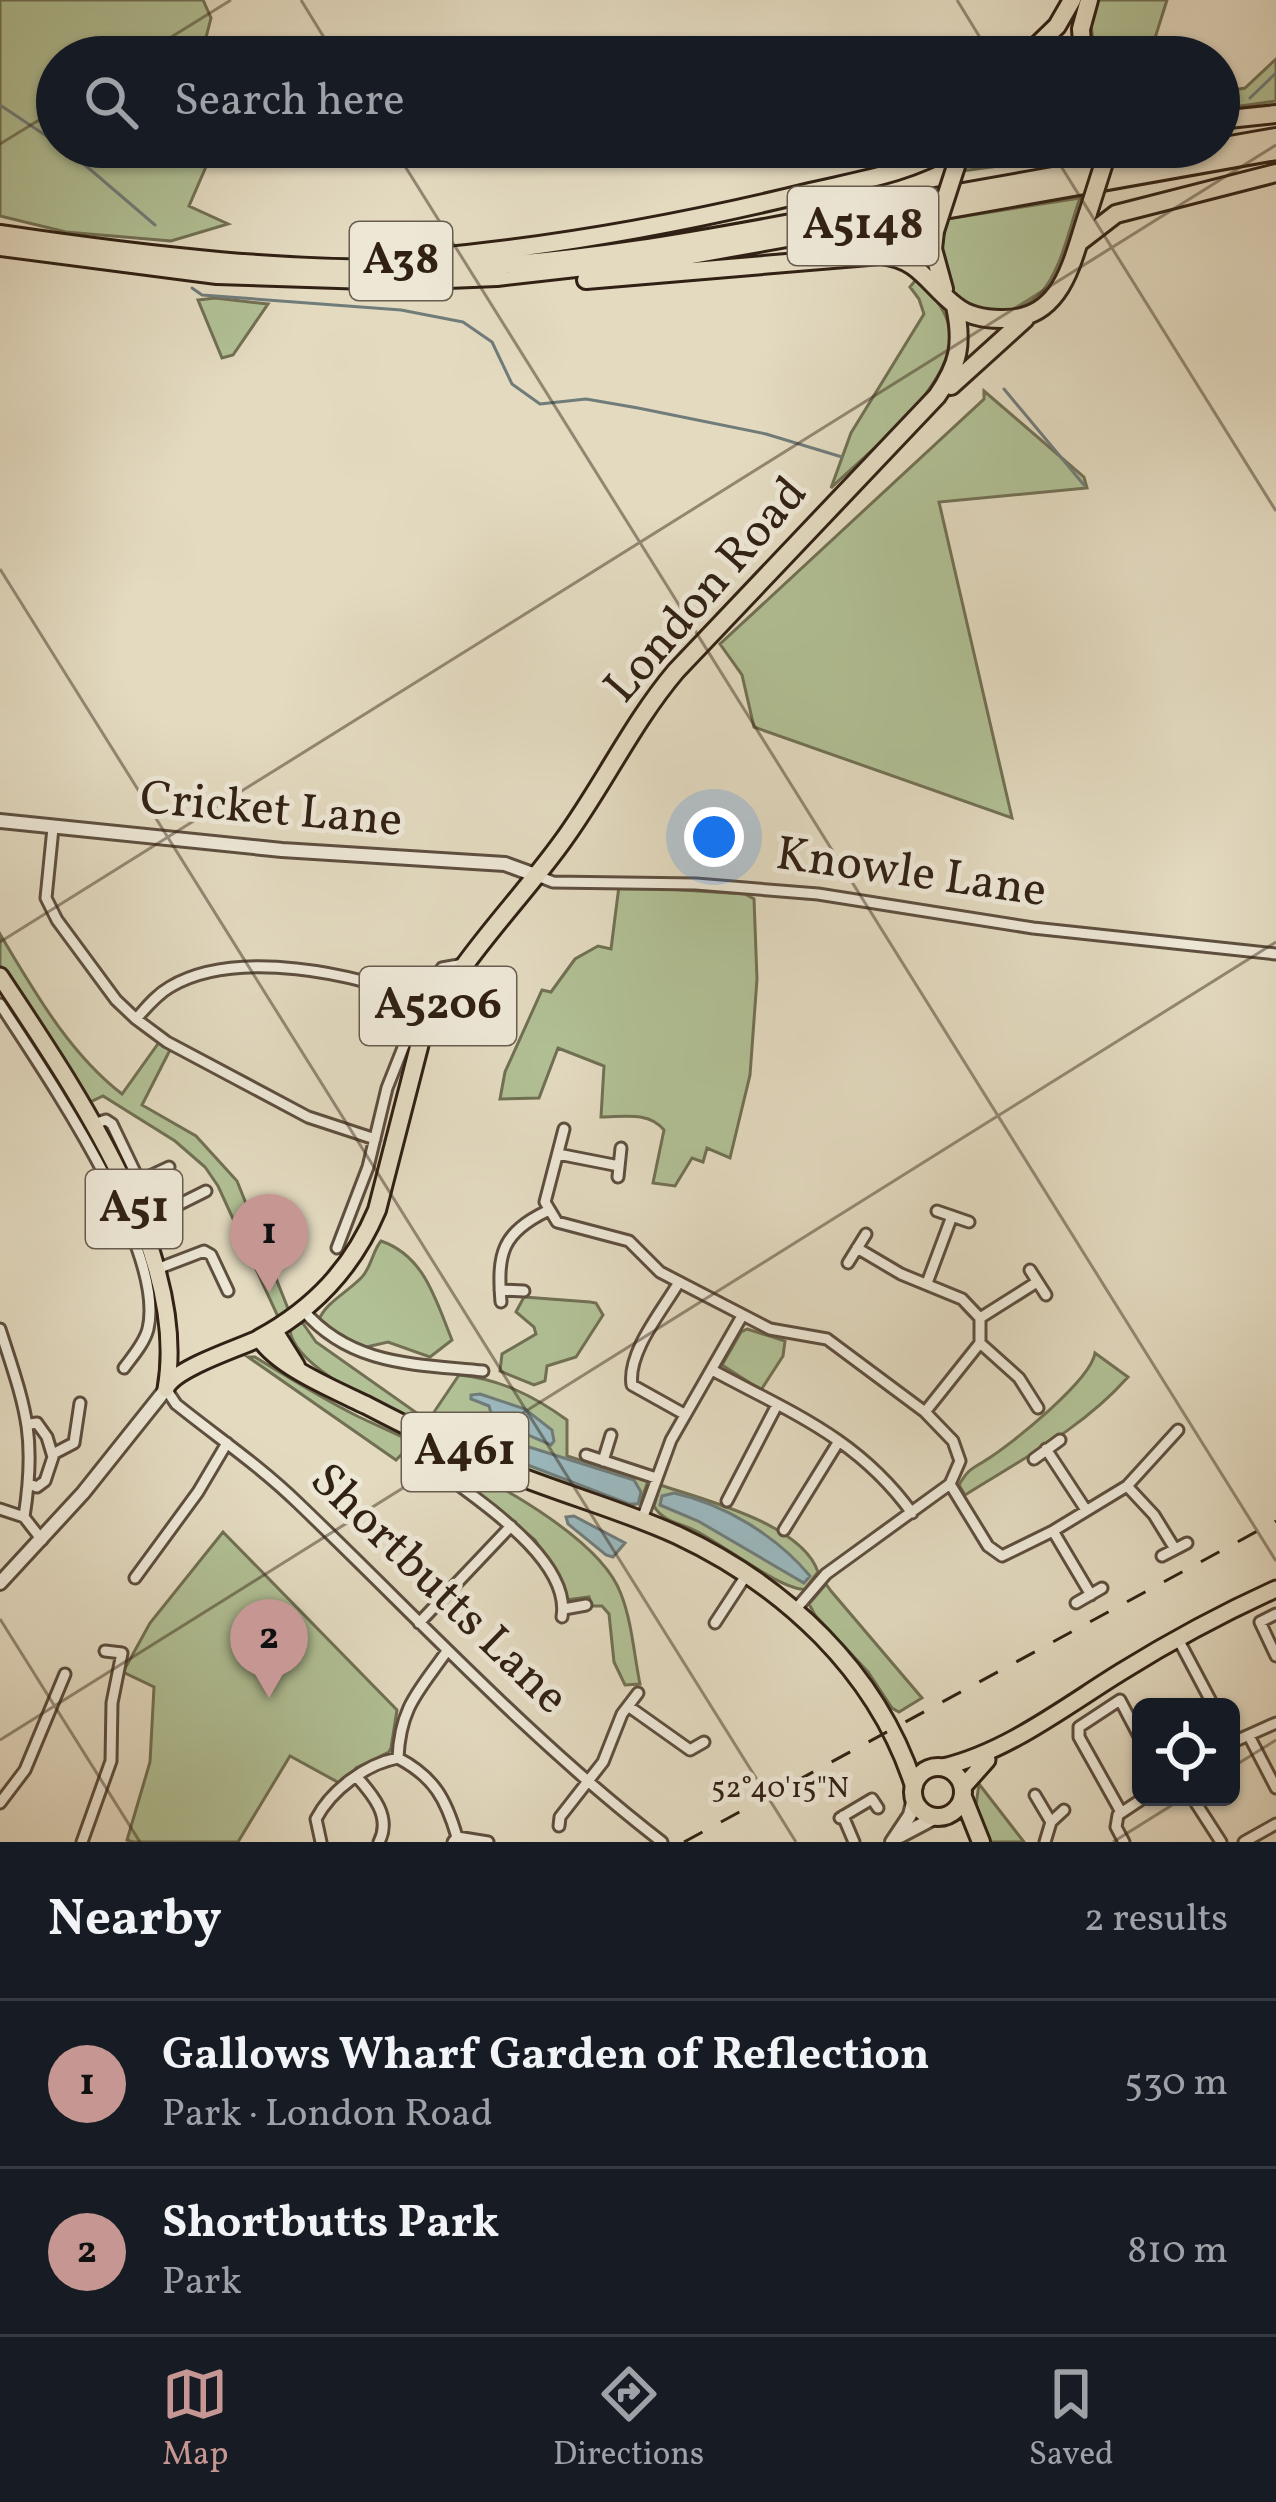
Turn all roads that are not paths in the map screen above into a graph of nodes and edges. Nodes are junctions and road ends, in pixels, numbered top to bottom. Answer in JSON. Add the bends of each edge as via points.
{"nodes":[{"id":1,"x":1072,"y":0,"type":"edge"},
{"id":2,"x":1089,"y":0,"type":"edge"},
{"id":3,"x":1046,"y":36,"type":"edge"},
{"id":4,"x":1082,"y":36,"type":"edge"},
{"id":5,"x":1276,"y":113,"type":"edge"},
{"id":6,"x":1240,"y":117,"type":"edge"},
{"id":7,"x":1276,"y":137,"type":"edge"},
{"id":8,"x":1240,"y":143,"type":"edge"},
{"id":9,"x":1276,"y":151,"type":"edge"},
{"id":10,"x":1240,"y":157,"type":"edge"},
{"id":11,"x":901,"y":168,"type":"edge"},
{"id":12,"x":947,"y":168,"type":"edge"},
{"id":13,"x":1096,"y":168,"type":"edge"},
{"id":14,"x":1102,"y":168,"type":"edge"},
{"id":15,"x":1180,"y":168,"type":"edge"},
{"id":16,"x":1276,"y":173,"type":"edge"},
{"id":17,"x":0,"y":234,"type":"edge"},
{"id":18,"x":1077,"y":244,"type":"junction"},
{"id":19,"x":0,"y":247,"type":"edge"},
{"id":20,"x":211,"y":261,"type":"junction"},
{"id":21,"x":447,"y":279,"type":"junction"},
{"id":22,"x":951,"y":301,"type":"junction"},
{"id":23,"x":1031,"y":315,"type":"junction"},
{"id":24,"x":937,"y":396,"type":"junction"},
{"id":25,"x":0,"y":821,"type":"edge"},
{"id":26,"x":53,"y":828,"type":"junction"},
{"id":27,"x":517,"y":867,"type":"junction"},
{"id":28,"x":535,"y":875,"type":"junction"},
{"id":29,"x":514,"y":902,"type":"junction"},
{"id":30,"x":1276,"y":954,"type":"edge"},
{"id":31,"x":464,"y":964,"type":"junction"},
{"id":32,"x":0,"y":976,"type":"edge"},
{"id":33,"x":423,"y":1001,"type":"junction"},
{"id":34,"x":0,"y":1004,"type":"edge"},
{"id":35,"x":136,"y":1019,"type":"junction"},
{"id":36,"x":93,"y":1124,"type":"junction"},
{"id":37,"x":564,"y":1129,"type":"dead end"},
{"id":38,"x":375,"y":1139,"type":"junction"},
{"id":39,"x":621,"y":1148,"type":"dead end"},
{"id":40,"x":558,"y":1154,"type":"junction"},
{"id":41,"x":169,"y":1167,"type":"dead end"},
{"id":42,"x":139,"y":1181,"type":"junction"},
{"id":43,"x":206,"y":1191,"type":"dead end"},
{"id":44,"x":547,"y":1210,"type":"junction"},
{"id":45,"x":938,"y":1211,"type":"dead end"},
{"id":46,"x":952,"y":1216,"type":"junction"},
{"id":47,"x":148,"y":1220,"type":"junction"},
{"id":48,"x":969,"y":1222,"type":"dead end"},
{"id":49,"x":346,"y":1227,"type":"junction"},
{"id":50,"x":866,"y":1234,"type":"dead end"},
{"id":51,"x":367,"y":1235,"type":"junction"},
{"id":52,"x":337,"y":1247,"type":"dead end"},
{"id":53,"x":857,"y":1248,"type":"junction"},
{"id":54,"x":848,"y":1263,"type":"dead end"},
{"id":55,"x":152,"y":1268,"type":"junction"},
{"id":56,"x":1030,"y":1270,"type":"dead end"},
{"id":57,"x":679,"y":1282,"type":"junction"},
{"id":58,"x":927,"y":1282,"type":"junction"},
{"id":59,"x":1037,"y":1282,"type":"junction"},
{"id":60,"x":228,"y":1291,"type":"dead end"},
{"id":61,"x":524,"y":1291,"type":"dead end"},
{"id":62,"x":1046,"y":1295,"type":"dead end"},
{"id":63,"x":164,"y":1314,"type":"junction"},
{"id":64,"x":742,"y":1316,"type":"junction"},
{"id":65,"x":980,"y":1318,"type":"junction"},
{"id":66,"x":276,"y":1328,"type":"junction"},
{"id":67,"x":0,"y":1329,"type":"edge"},
{"id":68,"x":168,"y":1343,"type":"junction"},
{"id":69,"x":980,"y":1343,"type":"junction"},
{"id":70,"x":296,"y":1366,"type":"junction"},
{"id":71,"x":198,"y":1367,"type":"junction"},
{"id":72,"x":124,"y":1368,"type":"dead end"},
{"id":73,"x":712,"y":1370,"type":"junction"},
{"id":74,"x":483,"y":1372,"type":"dead end"},
{"id":75,"x":166,"y":1389,"type":"junction"},
{"id":76,"x":80,"y":1403,"type":"dead end"},
{"id":77,"x":777,"y":1405,"type":"junction"},
{"id":78,"x":1038,"y":1408,"type":"dead end"},
{"id":79,"x":925,"y":1412,"type":"junction"},
{"id":80,"x":684,"y":1414,"type":"junction"},
{"id":81,"x":30,"y":1424,"type":"junction"},
{"id":82,"x":1178,"y":1429,"type":"dead end"},
{"id":83,"x":611,"y":1436,"type":"dead end"},
{"id":84,"x":1060,"y":1440,"type":"dead end"},
{"id":85,"x":839,"y":1441,"type":"junction"},
{"id":86,"x":227,"y":1442,"type":"junction"},
{"id":87,"x":1046,"y":1449,"type":"junction"},
{"id":88,"x":53,"y":1454,"type":"junction"},
{"id":89,"x":586,"y":1455,"type":"dead end"},
{"id":90,"x":1034,"y":1459,"type":"dead end"},
{"id":91,"x":603,"y":1461,"type":"junction"},
{"id":92,"x":428,"y":1462,"type":"dead end"},
{"id":93,"x":654,"y":1483,"type":"junction"},
{"id":94,"x":29,"y":1484,"type":"junction"},
{"id":95,"x":950,"y":1484,"type":"junction"},
{"id":96,"x":1127,"y":1486,"type":"junction"},
{"id":97,"x":727,"y":1501,"type":"dead end"},
{"id":98,"x":0,"y":1509,"type":"edge"},
{"id":99,"x":1086,"y":1510,"type":"junction"},
{"id":100,"x":912,"y":1513,"type":"junction"},
{"id":101,"x":644,"y":1514,"type":"junction"},
{"id":102,"x":24,"y":1517,"type":"junction"},
{"id":103,"x":511,"y":1526,"type":"junction"},
{"id":104,"x":784,"y":1530,"type":"dead end"},
{"id":105,"x":1053,"y":1531,"type":"junction"},
{"id":106,"x":42,"y":1540,"type":"junction"},
{"id":107,"x":1186,"y":1543,"type":"dead end"},
{"id":108,"x":1174,"y":1550,"type":"junction"},
{"id":109,"x":1162,"y":1556,"type":"dead end"},
{"id":110,"x":136,"y":1573,"type":"dead end"},
{"id":111,"x":747,"y":1574,"type":"junction"},
{"id":112,"x":0,"y":1582,"type":"edge"},
{"id":113,"x":1102,"y":1588,"type":"dead end"},
{"id":114,"x":1276,"y":1588,"type":"edge"},
{"id":115,"x":1090,"y":1594,"type":"junction"},
{"id":116,"x":801,"y":1604,"type":"junction"},
{"id":117,"x":1076,"y":1604,"type":"dead end"},
{"id":118,"x":586,"y":1605,"type":"dead end"},
{"id":119,"x":1276,"y":1614,"type":"edge"},
{"id":120,"x":715,"y":1623,"type":"dead end"},
{"id":121,"x":419,"y":1624,"type":"junction"},
{"id":122,"x":1178,"y":1639,"type":"junction"},
{"id":123,"x":105,"y":1651,"type":"dead end"},
{"id":124,"x":447,"y":1652,"type":"junction"},
{"id":125,"x":1276,"y":1656,"type":"edge"},
{"id":126,"x":65,"y":1674,"type":"dead end"},
{"id":127,"x":1209,"y":1698,"type":"edge"},
{"id":128,"x":1132,"y":1723,"type":"edge"},
{"id":129,"x":1276,"y":1723,"type":"edge"},
{"id":130,"x":1023,"y":1733,"type":"junction"},
{"id":131,"x":1249,"y":1736,"type":"junction"},
{"id":132,"x":1240,"y":1738,"type":"edge"},
{"id":133,"x":704,"y":1742,"type":"dead end"},
{"id":134,"x":901,"y":1745,"type":"junction"},
{"id":135,"x":398,"y":1758,"type":"junction"},
{"id":136,"x":937,"y":1767,"type":"junction"},
{"id":137,"x":356,"y":1776,"type":"junction"},
{"id":138,"x":587,"y":1783,"type":"junction"},
{"id":139,"x":1276,"y":1788,"type":"edge"},
{"id":140,"x":914,"y":1792,"type":"junction"},
{"id":141,"x":963,"y":1792,"type":"junction"},
{"id":142,"x":1035,"y":1796,"type":"dead end"},
{"id":143,"x":2,"y":1798,"type":"edge"},
{"id":144,"x":1132,"y":1805,"type":"edge"},
{"id":145,"x":1198,"y":1806,"type":"edge"},
{"id":146,"x":878,"y":1808,"type":"dead end"},
{"id":147,"x":1064,"y":1810,"type":"dead end"},
{"id":148,"x":1121,"y":1812,"type":"junction"},
{"id":149,"x":939,"y":1817,"type":"junction"},
{"id":150,"x":1051,"y":1822,"type":"junction"},
{"id":151,"x":1276,"y":1824,"type":"edge"},
{"id":152,"x":559,"y":1826,"type":"dead end"},
{"id":153,"x":455,"y":1839,"type":"edge"},
{"id":154,"x":893,"y":1841,"type":"edge"},
{"id":155,"x":82,"y":1842,"type":"edge"},
{"id":156,"x":321,"y":1842,"type":"edge"},
{"id":157,"x":379,"y":1842,"type":"edge"},
{"id":158,"x":488,"y":1842,"type":"edge"},
{"id":159,"x":662,"y":1842,"type":"edge"},
{"id":160,"x":854,"y":1842,"type":"edge"},
{"id":161,"x":981,"y":1842,"type":"edge"},
{"id":162,"x":1046,"y":1842,"type":"edge"},
{"id":163,"x":1124,"y":1842,"type":"edge"},
{"id":164,"x":1221,"y":1842,"type":"edge"},
{"id":165,"x":1244,"y":1842,"type":"edge"}],
"edges":[{"from":1,"to":3,"type":"highway"},
{"from":2,"to":4,"type":"highway"},
{"from":5,"to":6,"type":"highway"},
{"from":7,"to":8,"type":"highway","number":"A5148"},
{"from":9,"to":10,"type":"highway","number":"A5148"},
{"from":11,"to":20,"type":"highway","number":"A38","via":[[590,241],[396,261]]},
{"from":12,"to":22,"type":"highway","name":"London Road","bridge":true,"via":[[934,231],[937,274]]},
{"from":13,"to":20,"type":"highway","number":"A5148","via":[[584,256],[395,269]]},
{"from":14,"to":18,"type":"highway","name":"London Road","bridge":true},
{"from":15,"to":21,"type":"highway","number":"A5148","via":[[691,255]]},
{"from":16,"to":18,"type":"highway","via":[[1116,214]]},
{"from":17,"to":20,"type":"highway","number":"A38"},
{"from":18,"to":23,"type":"highway","name":"London Road","via":[[1060,292]]},
{"from":19,"to":21,"type":"highway","number":"A38","via":[[218,275]]},
{"from":21,"to":22,"type":"highway","number":"A38","via":[[576,281],[881,255],[908,261]]},
{"from":22,"to":23,"type":"highway","number":"A38","via":[[981,317]]},
{"from":22,"to":24,"type":"highway","name":"London Road","number":"A5206","via":[[960,356]]},
{"from":23,"to":24,"type":"highway","name":"London Road","number":"A5206"},
{"from":24,"to":28,"type":"highway","name":"London Road","number":"A5206","via":[[676,671]]},
{"from":25,"to":26,"type":"street","name":"Cricket Lane"},
{"from":26,"to":27,"type":"street","name":"Cricket Lane"},
{"from":26,"to":35,"type":"street","via":[[46,898]]},
{"from":27,"to":28,"type":"street","name":"Cricket Lane"},
{"from":27,"to":29,"type":"street"},
{"from":28,"to":29,"type":"highway","name":"London Road","number":"A5206"},
{"from":28,"to":30,"type":"street","name":"Knowle Lane","via":[[818,894]]},
{"from":29,"to":31,"type":"highway","name":"London Road","number":"A5206"},
{"from":31,"to":33,"type":"street","name":"London Road","via":[[442,968]]},
{"from":31,"to":51,"type":"highway","name":"London Road","number":"A5206","via":[[421,1039]]},
{"from":32,"to":36,"type":"main road","number":"A51"},
{"from":33,"to":35,"type":"street","via":[[350,976],[236,969],[171,986]]},
{"from":33,"to":38,"type":"street","name":"London Road"},
{"from":34,"to":55,"type":"street","via":[[90,1145]]},
{"from":35,"to":38,"type":"street","via":[[288,1107]]},
{"from":36,"to":42,"type":"street","via":[[112,1124]]},
{"from":36,"to":47,"type":"main road","number":"A51"},
{"from":37,"to":40,"type":"street"},
{"from":38,"to":49,"type":"street","name":"London Road"},
{"from":39,"to":40,"type":"street","via":[[619,1171]]},
{"from":40,"to":44,"type":"street"},
{"from":41,"to":42,"type":"street"},
{"from":42,"to":47,"type":"street"},
{"from":43,"to":47,"type":"street"},
{"from":44,"to":57,"type":"street","via":[[566,1227],[629,1241]]},
{"from":44,"to":61,"type":"street","via":[[509,1236],[500,1296]]},
{"from":45,"to":46,"type":"street"},
{"from":46,"to":48,"type":"street"},
{"from":46,"to":58,"type":"street"},
{"from":47,"to":55,"type":"main road","number":"A51"},
{"from":49,"to":51,"type":"street"},
{"from":49,"to":52,"type":"street","name":"London Road"},
{"from":50,"to":53,"type":"street"},
{"from":51,"to":66,"type":"highway","name":"London Road","number":"A5206","via":[[347,1268]]},
{"from":53,"to":54,"type":"street"},
{"from":53,"to":58,"type":"street"},
{"from":55,"to":60,"type":"street","via":[[204,1251]]},
{"from":55,"to":63,"type":"main road","number":"A51"},
{"from":55,"to":72,"type":"street","via":[[148,1327]]},
{"from":56,"to":59,"type":"street"},
{"from":57,"to":64,"type":"street"},
{"from":57,"to":80,"type":"street","via":[[629,1377]]},
{"from":58,"to":65,"type":"street"},
{"from":59,"to":62,"type":"street"},
{"from":59,"to":65,"type":"street"},
{"from":63,"to":68,"type":"main road","number":"A51"},
{"from":63,"to":75,"type":"main road","number":"A51"},
{"from":64,"to":73,"type":"street"},
{"from":64,"to":79,"type":"street","via":[[776,1331],[821,1336]]},
{"from":65,"to":69,"type":"street"},
{"from":66,"to":70,"type":"highway","number":"A461"},
{"from":66,"to":70,"type":"highway","number":"A461","via":[[272,1354]]},
{"from":66,"to":71,"type":"main road","name":"London Road","number":"A5206"},
{"from":66,"to":74,"type":"street","via":[[322,1332],[362,1353]]},
{"from":67,"to":81,"type":"street"},
{"from":68,"to":71,"type":"main road"},
{"from":68,"to":75,"type":"main road","number":"A51"},
{"from":69,"to":78,"type":"street"},
{"from":69,"to":79,"type":"street"},
{"from":70,"to":101,"type":"highway","number":"A461","via":[[506,1471]]},
{"from":71,"to":75,"type":"main road","name":"London Road","number":"A5206"},
{"from":73,"to":77,"type":"street"},
{"from":73,"to":80,"type":"street"},
{"from":75,"to":86,"type":"street","name":"Shortbutts Lane"},
{"from":75,"to":106,"type":"street"},
{"from":76,"to":88,"type":"street","via":[[74,1443]]},
{"from":77,"to":85,"type":"street"},
{"from":77,"to":97,"type":"street"},
{"from":79,"to":95,"type":"street","via":[[959,1455]]},
{"from":80,"to":93,"type":"street"},
{"from":81,"to":88,"type":"street","via":[[42,1429]]},
{"from":81,"to":94,"type":"street"},
{"from":82,"to":96,"type":"street"},
{"from":83,"to":91,"type":"street"},
{"from":84,"to":87,"type":"street"},
{"from":85,"to":100,"type":"street","via":[[887,1479]]},
{"from":85,"to":104,"type":"street"},
{"from":86,"to":110,"type":"street"},
{"from":86,"to":121,"type":"street","name":"Shortbutts Lane"},
{"from":87,"to":90,"type":"street"},
{"from":87,"to":99,"type":"street"},
{"from":88,"to":94,"type":"street","via":[[45,1481]]},
{"from":89,"to":91,"type":"street"},
{"from":91,"to":93,"type":"street"},
{"from":92,"to":103,"type":"street"},
{"from":93,"to":101,"type":"street"},
{"from":94,"to":102,"type":"street"},
{"from":95,"to":100,"type":"street"},
{"from":95,"to":105,"type":"street","via":[[995,1553],[1010,1554]]},
{"from":96,"to":99,"type":"street"},
{"from":96,"to":108,"type":"street"},
{"from":98,"to":102,"type":"street"},
{"from":99,"to":105,"type":"street"},
{"from":100,"to":116,"type":"street"},
{"from":101,"to":111,"type":"highway","number":"A461"},
{"from":102,"to":106,"type":"street"},
{"from":103,"to":118,"type":"street","via":[[541,1556],[563,1613]]},
{"from":103,"to":121,"type":"street"},
{"from":105,"to":115,"type":"street"},
{"from":106,"to":112,"type":"street"},
{"from":107,"to":108,"type":"street"},
{"from":108,"to":109,"type":"street"},
{"from":111,"to":116,"type":"highway","number":"A461"},
{"from":111,"to":120,"type":"street"},
{"from":113,"to":115,"type":"street"},
{"from":114,"to":122,"type":"main road"},
{"from":115,"to":117,"type":"street"},
{"from":116,"to":134,"type":"highway","number":"A461"},
{"from":119,"to":125,"type":"street","via":[[1260,1622]]},
{"from":121,"to":124,"type":"street","name":"Shortbutts Lane"},
{"from":122,"to":127,"type":"street"},
{"from":122,"to":130,"type":"main road"},
{"from":123,"to":155,"type":"street","via":[[125,1654],[112,1702],[111,1761]]},
{"from":124,"to":135,"type":"street","via":[[410,1702]]},
{"from":124,"to":138,"type":"street","name":"Shortbutts Lane"},
{"from":126,"to":143,"type":"street","via":[[27,1772]]},
{"from":128,"to":148,"type":"street","via":[[1120,1700],[1079,1727]]},
{"from":129,"to":131,"type":"street"},
{"from":130,"to":136,"type":"main road"},
{"from":130,"to":141,"type":"main road","via":[[975,1768]]},
{"from":131,"to":132,"type":"street"},
{"from":131,"to":139,"type":"street"},
{"from":133,"to":138,"type":"street","via":[[690,1750],[631,1697]]},
{"from":134,"to":136,"type":"highway","number":"A461"},
{"from":134,"to":140,"type":"highway","number":"A461"},
{"from":135,"to":137,"type":"street"},
{"from":135,"to":153,"type":"street","via":[[440,1790]]},
{"from":136,"to":140,"type":"highway","via":[[920,1774]]},
{"from":136,"to":141,"type":"highway","via":[[958,1777]]},
{"from":137,"to":156,"type":"street","via":[[317,1814]]},
{"from":137,"to":157,"type":"street","via":[[385,1822]]},
{"from":138,"to":152,"type":"street"},
{"from":138,"to":159,"type":"street","name":"Shortbutts Lane"},
{"from":140,"to":149,"type":"highway","via":[[918,1808]]},
{"from":140,"to":154,"type":"street"},
{"from":141,"to":149,"type":"highway","via":[[956,1810]]},
{"from":141,"to":161,"type":"highway"},
{"from":142,"to":150,"type":"street"},
{"from":144,"to":148,"type":"street"},
{"from":145,"to":164,"type":"street"},
{"from":146,"to":160,"type":"street","via":[[872,1799],[842,1817]]},
{"from":147,"to":150,"type":"street"},
{"from":148,"to":163,"type":"street","via":[[1116,1827]]},
{"from":149,"to":154,"type":"street"},
{"from":149,"to":161,"type":"highway"},
{"from":150,"to":162,"type":"street"},
{"from":151,"to":165,"type":"street"},
{"from":153,"to":158,"type":"street"}]}
